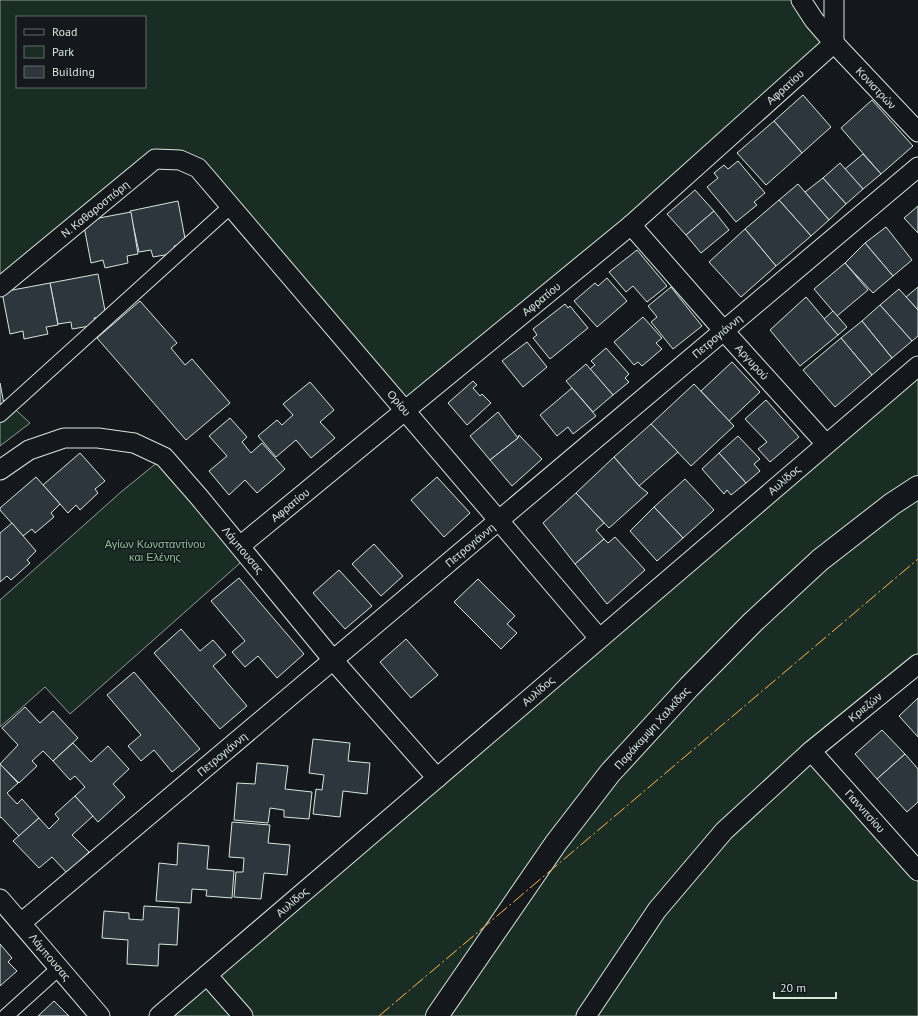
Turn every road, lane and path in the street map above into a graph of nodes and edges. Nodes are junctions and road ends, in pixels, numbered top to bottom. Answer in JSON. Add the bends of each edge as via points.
{"nodes":[{"id":1,"x":801,"y":0,"type":"edge"},
{"id":2,"x":834,"y":0,"type":"edge"},
{"id":3,"x":834,"y":43,"type":"junction"},
{"id":4,"x":918,"y":132,"type":"edge"},
{"id":5,"x":918,"y":167,"type":"edge"},
{"id":6,"x":198,"y":168,"type":"joint"},
{"id":7,"x":232,"y":206,"type":"junction"},
{"id":8,"x":631,"y":225,"type":"junction"},
{"id":9,"x":0,"y":287,"type":"edge"},
{"id":10,"x":724,"y":331,"type":"junction"},
{"id":11,"x":918,"y":366,"type":"edge"},
{"id":12,"x":405,"y":410,"type":"junction"},
{"id":13,"x":0,"y":415,"type":"edge"},
{"id":14,"x":826,"y":444,"type":"junction"},
{"id":15,"x":0,"y":470,"type":"edge"},
{"id":16,"x":918,"y":487,"type":"edge"},
{"id":17,"x":499,"y":520,"type":"junction"},
{"id":18,"x":240,"y":546,"type":"junction"},
{"id":19,"x":600,"y":638,"type":"junction"},
{"id":20,"x":334,"y":660,"type":"junction"},
{"id":21,"x":918,"y":664,"type":"edge"},
{"id":22,"x":811,"y":751,"type":"junction"},
{"id":23,"x":437,"y":778,"type":"junction"},
{"id":24,"x":918,"y":871,"type":"edge"},
{"id":25,"x":0,"y":899,"type":"edge"},
{"id":26,"x":21,"y":923,"type":"junction"},
{"id":27,"x":59,"y":968,"type":"junction"},
{"id":28,"x":207,"y":975,"type":"junction"},
{"id":29,"x":6,"y":1016,"type":"edge"},
{"id":30,"x":100,"y":1016,"type":"edge"},
{"id":31,"x":159,"y":1016,"type":"edge"},
{"id":32,"x":243,"y":1016,"type":"edge"},
{"id":33,"x":437,"y":1016,"type":"edge"},
{"id":34,"x":586,"y":1016,"type":"edge"}],
"edges":[{"from":1,"to":3,"type":"street","name":"Κονιστρών"},
{"from":2,"to":3,"type":"street"},
{"from":3,"to":4,"type":"street","name":"Κονιστρών"},
{"from":3,"to":8,"type":"street","name":"Αφρατίου"},
{"from":5,"to":10,"type":"street","name":"Πετρογιάννη"},
{"from":6,"to":7,"type":"street","name":"Ορίου"},
{"from":6,"to":9,"type":"street","name":"Ν. Καθαροσπόρη","via":[[180,160],[156,159]]},
{"from":7,"to":12,"type":"street","name":"Ορίου"},
{"from":7,"to":13,"type":"street"},
{"from":8,"to":10,"type":"street","name":"Αργυρού"},
{"from":8,"to":12,"type":"street","name":"Αφρατίου"},
{"from":10,"to":14,"type":"street","name":"Αργυρού"},
{"from":10,"to":17,"type":"street","name":"Πετρογιάννη"},
{"from":11,"to":14,"type":"street","name":"Αυλίδος"},
{"from":12,"to":17,"type":"street","name":"Ορίου"},
{"from":12,"to":18,"type":"street","name":"Αφρατίου"},
{"from":14,"to":19,"type":"street","name":"Αυλίδος"},
{"from":15,"to":18,"type":"street","name":"Λάμπουσας","via":[[30,450],[64,438],[98,438],[134,443],[164,456]]},
{"from":16,"to":33,"type":"main road","name":"Παράκαμψη Χαλκίδας","via":[[820,560],[753,622],[616,767],[556,843]]},
{"from":17,"to":19,"type":"street","name":"Ορίου"},
{"from":17,"to":20,"type":"street","name":"Πετρογιάννη"},
{"from":18,"to":20,"type":"street","name":"Λάμπουσας"},
{"from":19,"to":23,"type":"street","name":"Αυλίδος"},
{"from":20,"to":23,"type":"street","name":"Λάμπουσας"},
{"from":20,"to":26,"type":"street","name":"Πετρογιάννη"},
{"from":21,"to":22,"type":"street","name":"Κριεζών"},
{"from":22,"to":24,"type":"street","name":"Γιαννιτσίου"},
{"from":22,"to":34,"type":"street","name":"Κριεζών","via":[[724,830],[657,910]]},
{"from":23,"to":28,"type":"street","name":"Αυλίδος"},
{"from":25,"to":26,"type":"street","name":"Λάμπουσας"},
{"from":26,"to":27,"type":"street","name":"Λάμπουσας"},
{"from":27,"to":29,"type":"street"},
{"from":27,"to":30,"type":"street","name":"Λάμπουσας"},
{"from":28,"to":31,"type":"street","name":"Αυλίδος"},
{"from":28,"to":32,"type":"street"}]}
